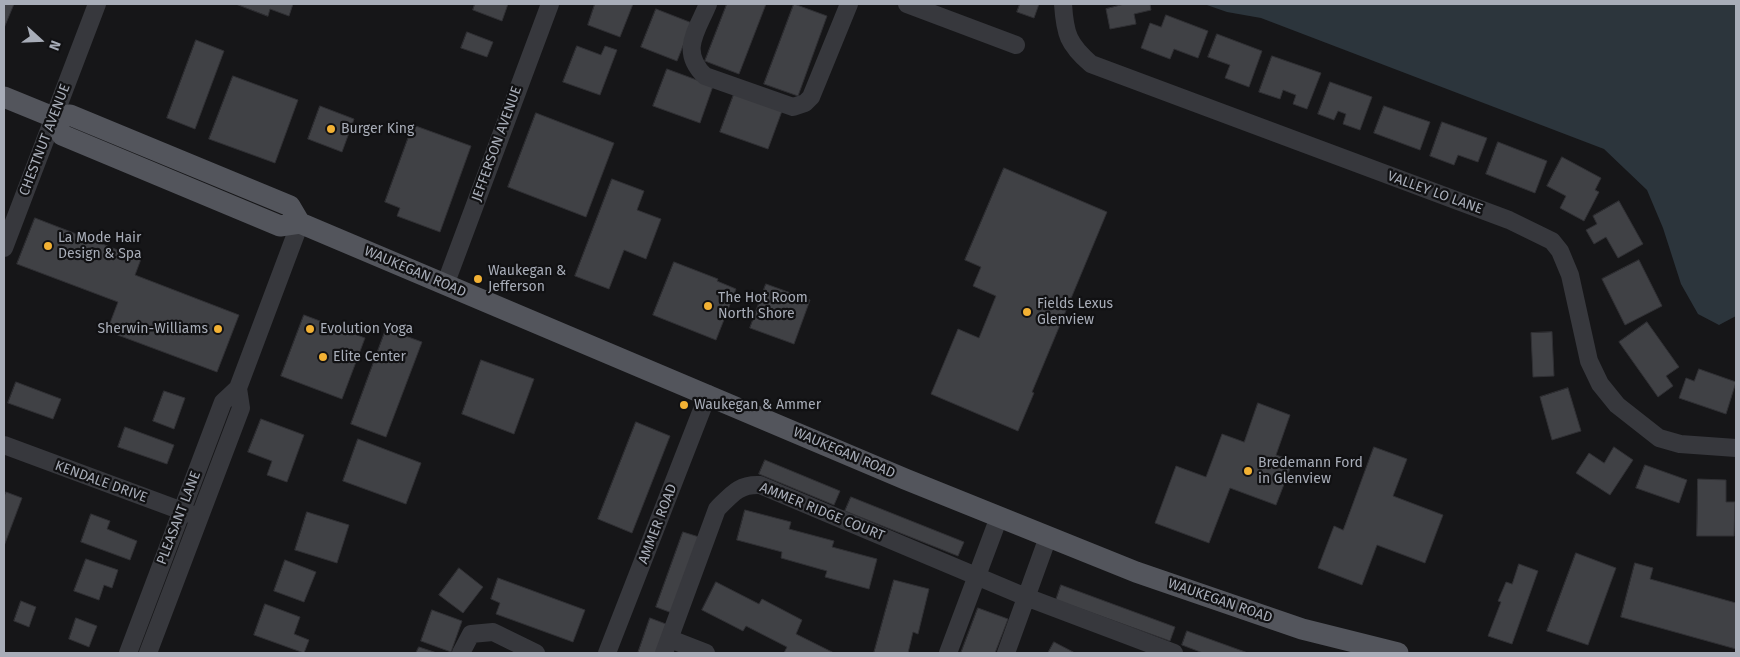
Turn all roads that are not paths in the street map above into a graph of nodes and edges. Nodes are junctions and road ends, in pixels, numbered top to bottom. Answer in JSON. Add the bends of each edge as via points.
{"nodes":[{"id":1,"x":96,"y":4,"type":"edge"},
{"id":2,"x":550,"y":4,"type":"edge"},
{"id":3,"x":708,"y":4,"type":"edge"},
{"id":4,"x":849,"y":4,"type":"edge"},
{"id":5,"x":907,"y":4,"type":"edge"},
{"id":6,"x":1063,"y":4,"type":"edge"},
{"id":7,"x":1016,"y":45,"type":"dead end"},
{"id":8,"x":4,"y":97,"type":"edge"},
{"id":9,"x":53,"y":117,"type":"junction"},
{"id":10,"x":300,"y":223,"type":"junction"},
{"id":11,"x":4,"y":248,"type":"edge"},
{"id":12,"x":445,"y":286,"type":"junction"},
{"id":13,"x":238,"y":388,"type":"junction"},
{"id":14,"x":708,"y":394,"type":"junction"},
{"id":15,"x":4,"y":445,"type":"edge"},
{"id":16,"x":1736,"y":448,"type":"edge"},
{"id":17,"x":182,"y":511,"type":"junction"},
{"id":18,"x":199,"y":518,"type":"junction"},
{"id":19,"x":999,"y":518,"type":"junction"},
{"id":20,"x":1048,"y":537,"type":"junction"},
{"id":21,"x":976,"y":575,"type":"junction"},
{"id":22,"x":1026,"y":597,"type":"junction"},
{"id":23,"x":667,"y":646,"type":"edge"},
{"id":24,"x":128,"y":653,"type":"edge"},
{"id":25,"x":148,"y":653,"type":"edge"},
{"id":26,"x":461,"y":653,"type":"edge"},
{"id":27,"x":536,"y":653,"type":"edge"},
{"id":28,"x":607,"y":653,"type":"edge"},
{"id":29,"x":706,"y":653,"type":"edge"},
{"id":30,"x":948,"y":653,"type":"edge"},
{"id":31,"x":1006,"y":653,"type":"edge"},
{"id":32,"x":1174,"y":653,"type":"edge"},
{"id":33,"x":1398,"y":653,"type":"edge"}],
"edges":[{"from":1,"to":9,"type":"street","name":"CHESTNUT AVENUE"},
{"from":2,"to":12,"type":"street","name":"JEFFERSON AVENUE"},
{"from":3,"to":4,"type":"street","via":[[690,46],[694,66],[705,76],[793,107],[811,98]]},
{"from":5,"to":7,"type":"street"},
{"from":6,"to":16,"type":"street","name":"VALLEY LO LANE","via":[[1065,29],[1074,50],[1091,64],[1509,220],[1552,241],[1570,275],[1590,361],[1600,384],[1617,405],[1659,438],[1680,444]]},
{"from":8,"to":9,"type":"main road"},
{"from":9,"to":10,"type":"main road","name":"WAUKEGAN ROAD","via":[[62,135],[98,151],[280,226]]},
{"from":9,"to":11,"type":"street","name":"CHESTNUT AVENUE"},
{"from":10,"to":12,"type":"main road","name":"WAUKEGAN ROAD"},
{"from":10,"to":13,"type":"street","name":"PLEASANT LANE"},
{"from":12,"to":14,"type":"main road","name":"WAUKEGAN ROAD"},
{"from":13,"to":17,"type":"street","name":"PLEASANT LANE","via":[[223,402]]},
{"from":13,"to":18,"type":"street","name":"PLEASANT LANE","via":[[241,408]]},
{"from":14,"to":19,"type":"main road","name":"WAUKEGAN ROAD"},
{"from":14,"to":28,"type":"street","name":"AMMER ROAD"},
{"from":15,"to":17,"type":"street","name":"KENDALE DRIVE"},
{"from":17,"to":18,"type":"street","name":"KENDALE DRIVE"},
{"from":17,"to":24,"type":"street","name":"PLEASANT LANE"},
{"from":18,"to":25,"type":"street","name":"PLEASANT LANE"},
{"from":19,"to":20,"type":"main road","name":"WAUKEGAN ROAD"},
{"from":19,"to":21,"type":"street"},
{"from":20,"to":22,"type":"street"},
{"from":20,"to":33,"type":"main road","name":"WAUKEGAN ROAD","via":[[1136,572],[1302,629]]},
{"from":21,"to":22,"type":"street","name":"AMMER RIDGE COURT"},
{"from":21,"to":23,"type":"street","name":"AMMER RIDGE COURT","via":[[760,485],[747,485],[733,492],[717,509]]},
{"from":21,"to":30,"type":"street"},
{"from":22,"to":31,"type":"street"},
{"from":22,"to":32,"type":"street","name":"AMMER RIDGE COURT"},
{"from":23,"to":29,"type":"street","name":"AMMER RIDGE COURT"},
{"from":26,"to":27,"type":"street","via":[[471,634],[493,632]]}]}
